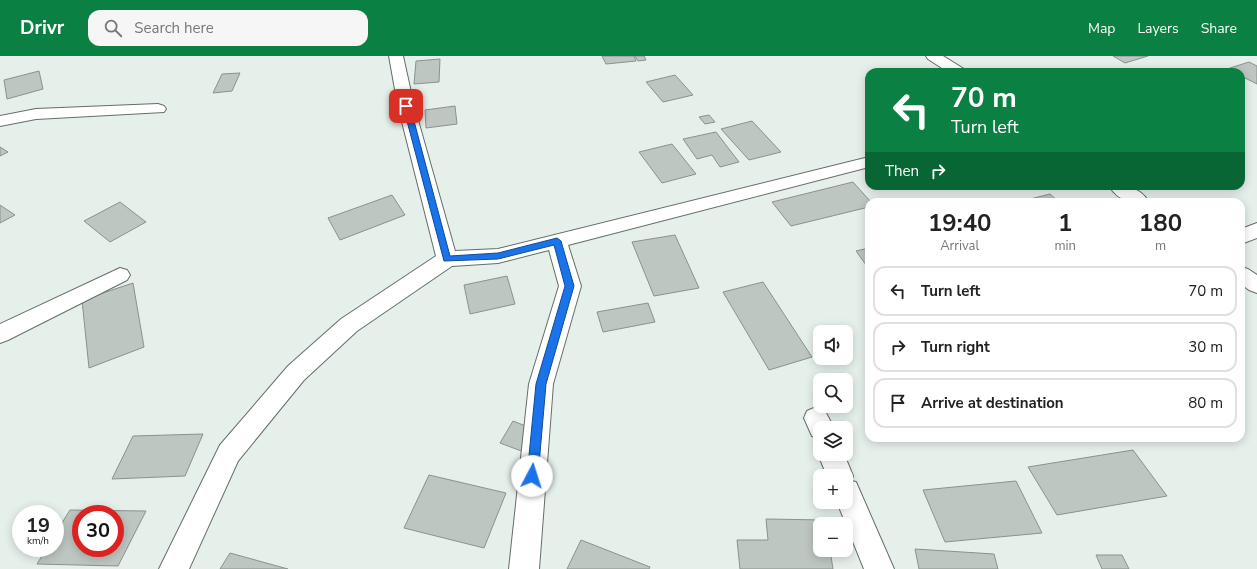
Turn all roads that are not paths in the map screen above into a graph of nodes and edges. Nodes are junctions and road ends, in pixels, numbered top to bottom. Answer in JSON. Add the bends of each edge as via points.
{"nodes":[{"id":1,"x":396,"y":56,"type":"edge"},
{"id":2,"x":933,"y":56,"type":"edge"},
{"id":3,"x":952,"y":68,"type":"edge"},
{"id":4,"x":158,"y":109,"type":"dead end"},
{"id":5,"x":0,"y":121,"type":"edge"},
{"id":6,"x":865,"y":163,"type":"edge"},
{"id":7,"x":1124,"y":190,"type":"edge"},
{"id":8,"x":1134,"y":198,"type":"edge"},
{"id":9,"x":1257,"y":230,"type":"edge"},
{"id":10,"x":1245,"y":235,"type":"edge"},
{"id":11,"x":557,"y":241,"type":"junction"},
{"id":12,"x":447,"y":259,"type":"junction"},
{"id":13,"x":120,"y":275,"type":"dead end"},
{"id":14,"x":1245,"y":277,"type":"edge"},
{"id":15,"x":1257,"y":285,"type":"edge"},
{"id":16,"x":0,"y":334,"type":"edge"},
{"id":17,"x":853,"y":508,"type":"edge"},
{"id":18,"x":174,"y":569,"type":"edge"},
{"id":19,"x":524,"y":569,"type":"edge"},
{"id":20,"x":879,"y":569,"type":"edge"}],
"edges":[{"from":1,"to":12,"type":"street","via":[[406,106]]},
{"from":2,"to":3,"type":"street"},
{"from":4,"to":5,"type":"street","via":[[36,114]]},
{"from":6,"to":11,"type":"street"},
{"from":7,"to":8,"type":"street"},
{"from":9,"to":10,"type":"street"},
{"from":11,"to":12,"type":"street","via":[[498,256]]},
{"from":11,"to":19,"type":"street","via":[[570,286],[541,384]]},
{"from":12,"to":18,"type":"street","via":[[349,325],[296,373],[229,453]]},
{"from":13,"to":16,"type":"street"},
{"from":14,"to":15,"type":"street"},
{"from":17,"to":20,"type":"street"}]}
